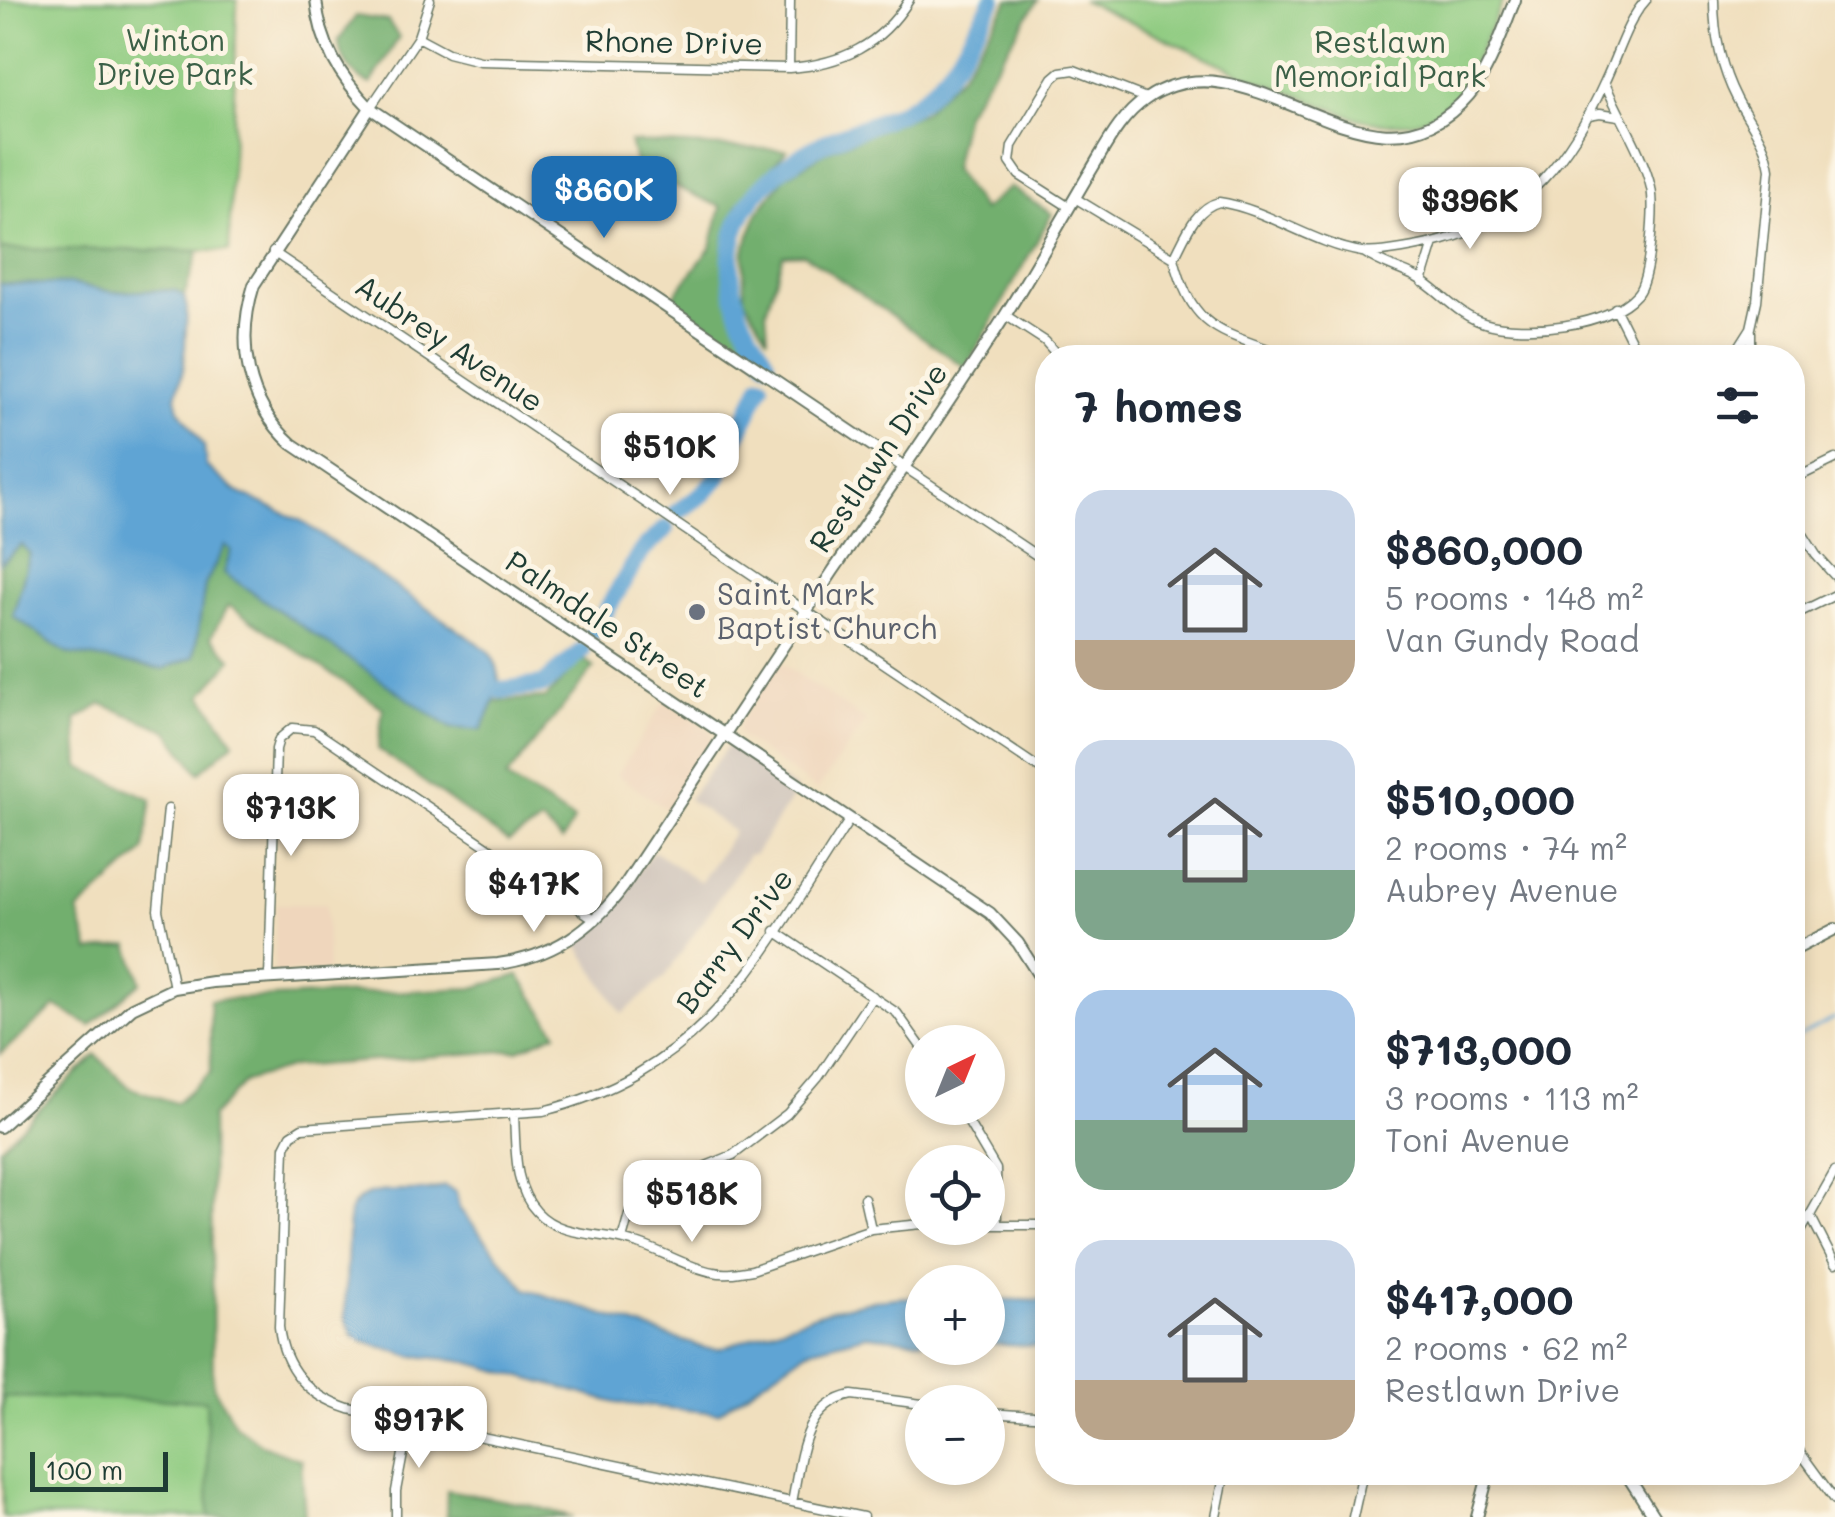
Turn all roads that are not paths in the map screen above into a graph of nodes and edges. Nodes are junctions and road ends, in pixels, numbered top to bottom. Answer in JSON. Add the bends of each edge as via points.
{"nodes":[{"id":1,"x":316,"y":0,"type":"edge"},
{"id":2,"x":430,"y":0,"type":"edge"},
{"id":3,"x":790,"y":0,"type":"edge"},
{"id":4,"x":909,"y":0,"type":"edge"},
{"id":5,"x":1516,"y":0,"type":"edge"},
{"id":6,"x":1646,"y":0,"type":"edge"},
{"id":7,"x":1714,"y":0,"type":"edge"},
{"id":8,"x":418,"y":38,"type":"junction"},
{"id":9,"x":789,"y":68,"type":"junction"},
{"id":10,"x":1605,"y":83,"type":"junction"},
{"id":11,"x":1146,"y":98,"type":"junction"},
{"id":12,"x":370,"y":108,"type":"junction"},
{"id":13,"x":1589,"y":115,"type":"junction"},
{"id":14,"x":1619,"y":116,"type":"junction"},
{"id":15,"x":1072,"y":203,"type":"junction"},
{"id":16,"x":1434,"y":243,"type":"junction"},
{"id":17,"x":272,"y":252,"type":"junction"},
{"id":18,"x":1366,"y":253,"type":"junction"},
{"id":19,"x":1174,"y":258,"type":"junction"},
{"id":20,"x":1422,"y":282,"type":"junction"},
{"id":21,"x":1615,"y":308,"type":"junction"},
{"id":22,"x":1005,"y":315,"type":"junction"},
{"id":23,"x":1751,"y":327,"type":"junction"},
{"id":24,"x":1048,"y":345,"type":"edge"},
{"id":25,"x":1260,"y":345,"type":"edge"},
{"id":26,"x":1634,"y":345,"type":"edge"},
{"id":27,"x":1740,"y":345,"type":"edge"},
{"id":28,"x":1750,"y":345,"type":"edge"},
{"id":29,"x":1835,"y":459,"type":"edge"},
{"id":30,"x":904,"y":467,"type":"junction"},
{"id":31,"x":1805,"y":474,"type":"edge"},
{"id":32,"x":1805,"y":538,"type":"edge"},
{"id":33,"x":1035,"y":554,"type":"edge"},
{"id":34,"x":1835,"y":576,"type":"edge"},
{"id":35,"x":1835,"y":595,"type":"edge"},
{"id":36,"x":1805,"y":610,"type":"edge"},
{"id":37,"x":806,"y":612,"type":"junction"},
{"id":38,"x":724,"y":734,"type":"junction"},
{"id":39,"x":1035,"y":765,"type":"edge"},
{"id":40,"x":168,"y":810,"type":"dead end"},
{"id":41,"x":850,"y":819,"type":"junction"},
{"id":42,"x":596,"y":920,"type":"junction"},
{"id":43,"x":1835,"y":929,"type":"edge"},
{"id":44,"x":775,"y":931,"type":"junction"},
{"id":45,"x":1805,"y":944,"type":"edge"},
{"id":46,"x":1035,"y":970,"type":"edge"},
{"id":47,"x":269,"y":978,"type":"junction"},
{"id":48,"x":174,"y":988,"type":"junction"},
{"id":49,"x":873,"y":996,"type":"junction"},
{"id":50,"x":908,"y":1025,"type":"edge"},
{"id":51,"x":514,"y":1115,"type":"junction"},
{"id":52,"x":0,"y":1127,"type":"edge"},
{"id":53,"x":1835,"y":1170,"type":"edge"},
{"id":54,"x":864,"y":1198,"type":"dead end"},
{"id":55,"x":1810,"y":1215,"type":"junction"},
{"id":56,"x":1805,"y":1224,"type":"edge"},
{"id":57,"x":1005,"y":1225,"type":"edge"},
{"id":58,"x":1035,"y":1225,"type":"edge"},
{"id":59,"x":905,"y":1226,"type":"edge"},
{"id":60,"x":871,"y":1229,"type":"junction"},
{"id":61,"x":622,"y":1239,"type":"junction"},
{"id":62,"x":1835,"y":1264,"type":"edge"},
{"id":63,"x":905,"y":1402,"type":"edge"},
{"id":64,"x":1005,"y":1414,"type":"edge"},
{"id":65,"x":1035,"y":1417,"type":"edge"},
{"id":66,"x":409,"y":1422,"type":"junction"},
{"id":67,"x":1805,"y":1459,"type":"edge"},
{"id":68,"x":1222,"y":1485,"type":"edge"},
{"id":69,"x":1359,"y":1485,"type":"edge"},
{"id":70,"x":1486,"y":1485,"type":"edge"},
{"id":71,"x":1633,"y":1485,"type":"edge"},
{"id":72,"x":1835,"y":1500,"type":"edge"},
{"id":73,"x":792,"y":1502,"type":"junction"},
{"id":74,"x":396,"y":1517,"type":"edge"},
{"id":75,"x":863,"y":1517,"type":"edge"},
{"id":76,"x":1216,"y":1517,"type":"edge"},
{"id":77,"x":1353,"y":1517,"type":"edge"},
{"id":78,"x":1477,"y":1517,"type":"edge"},
{"id":79,"x":1654,"y":1517,"type":"edge"}],
"edges":[{"from":1,"to":12,"type":"street","via":[[332,60]]},
{"from":2,"to":8,"type":"street"},
{"from":3,"to":9,"type":"street"},
{"from":4,"to":9,"type":"street","name":"Rhone Drive","via":[[880,36],[852,55]]},
{"from":5,"to":11,"type":"street","name":"Restlawn Drive","via":[[1469,95],[1416,130],[1380,134],[1346,128],[1228,82],[1192,82]]},
{"from":6,"to":10,"type":"street"},
{"from":7,"to":23,"type":"street","via":[[1725,71],[1770,169]]},
{"from":8,"to":9,"type":"street","name":"Rhone Drive","via":[[480,60]]},
{"from":8,"to":12,"type":"street"},
{"from":10,"to":13,"type":"street"},
{"from":10,"to":14,"type":"street"},
{"from":11,"to":15,"type":"street","name":"Restlawn Drive","via":[[1112,136]]},
{"from":11,"to":15,"type":"street","via":[[1074,70],[1052,78],[1012,146],[1010,162],[1019,176]]},
{"from":12,"to":17,"type":"street","name":"Palmdale Street"},
{"from":12,"to":30,"type":"street"},
{"from":13,"to":14,"type":"street"},
{"from":13,"to":16,"type":"street","via":[[1569,151],[1524,200],[1489,223]]},
{"from":14,"to":21,"type":"street","via":[[1647,176],[1652,208],[1644,284]]},
{"from":15,"to":19,"type":"street"},
{"from":15,"to":22,"type":"street","name":"Restlawn Drive"},
{"from":16,"to":18,"type":"street"},
{"from":16,"to":20,"type":"street"},
{"from":17,"to":37,"type":"street","name":"Aubrey Avenue"},
{"from":17,"to":38,"type":"street","name":"Palmdale Street","via":[[250,298],[246,351],[255,396],[279,432]]},
{"from":18,"to":19,"type":"street","via":[[1219,202],[1199,214]]},
{"from":18,"to":20,"type":"street"},
{"from":19,"to":25,"type":"street","via":[[1182,290],[1200,316]]},
{"from":20,"to":21,"type":"street","via":[[1464,314],[1499,326],[1577,323]]},
{"from":21,"to":26,"type":"street"},
{"from":22,"to":24,"type":"street"},
{"from":22,"to":30,"type":"street","name":"Restlawn Drive"},
{"from":23,"to":27,"type":"street"},
{"from":23,"to":28,"type":"street"},
{"from":29,"to":31,"type":"street"},
{"from":30,"to":33,"type":"street"},
{"from":30,"to":37,"type":"street","name":"Restlawn Drive"},
{"from":32,"to":34,"type":"street"},
{"from":35,"to":36,"type":"street"},
{"from":37,"to":38,"type":"street","name":"Restlawn Drive"},
{"from":37,"to":39,"type":"street","name":"Aubrey Avenue"},
{"from":38,"to":41,"type":"street","name":"Palmdale Street"},
{"from":38,"to":42,"type":"street","name":"Restlawn Drive"},
{"from":40,"to":48,"type":"street","via":[[158,910]]},
{"from":41,"to":44,"type":"street","name":"Barry Drive"},
{"from":41,"to":46,"type":"street","name":"Palmdale Street","via":[[990,913]]},
{"from":42,"to":47,"type":"street","name":"Restlawn Drive","via":[[573,939],[515,962]]},
{"from":42,"to":47,"type":"street","via":[[314,730],[292,728],[276,749]]},
{"from":43,"to":45,"type":"street"},
{"from":44,"to":49,"type":"street"},
{"from":44,"to":51,"type":"street","name":"Barry Drive","via":[[710,1018],[660,1062],[581,1101]]},
{"from":47,"to":48,"type":"street","name":"Restlawn Drive"},
{"from":48,"to":52,"type":"street","name":"Restlawn Drive","via":[[121,1016]]},
{"from":49,"to":50,"type":"street"},
{"from":49,"to":61,"type":"street","via":[[787,1114],[733,1155],[642,1192]]},
{"from":51,"to":61,"type":"street","via":[[520,1181],[535,1211],[576,1232]]},
{"from":51,"to":66,"type":"street","name":"Barry Drive","via":[[302,1128],[285,1146],[279,1326],[284,1352],[298,1377],[330,1403]]},
{"from":53,"to":55,"type":"street"},
{"from":54,"to":60,"type":"street"},
{"from":55,"to":56,"type":"street"},
{"from":55,"to":62,"type":"street"},
{"from":57,"to":58,"type":"street"},
{"from":59,"to":60,"type":"street"},
{"from":60,"to":61,"type":"street","via":[[723,1274]]},
{"from":63,"to":73,"type":"street","via":[[852,1396],[821,1410],[807,1431]]},
{"from":64,"to":65,"type":"street"},
{"from":66,"to":73,"type":"street"},
{"from":66,"to":74,"type":"street"},
{"from":67,"to":72,"type":"street"},
{"from":68,"to":76,"type":"street"},
{"from":69,"to":77,"type":"street"},
{"from":70,"to":78,"type":"street"},
{"from":71,"to":79,"type":"street"},
{"from":73,"to":75,"type":"street"}]}
